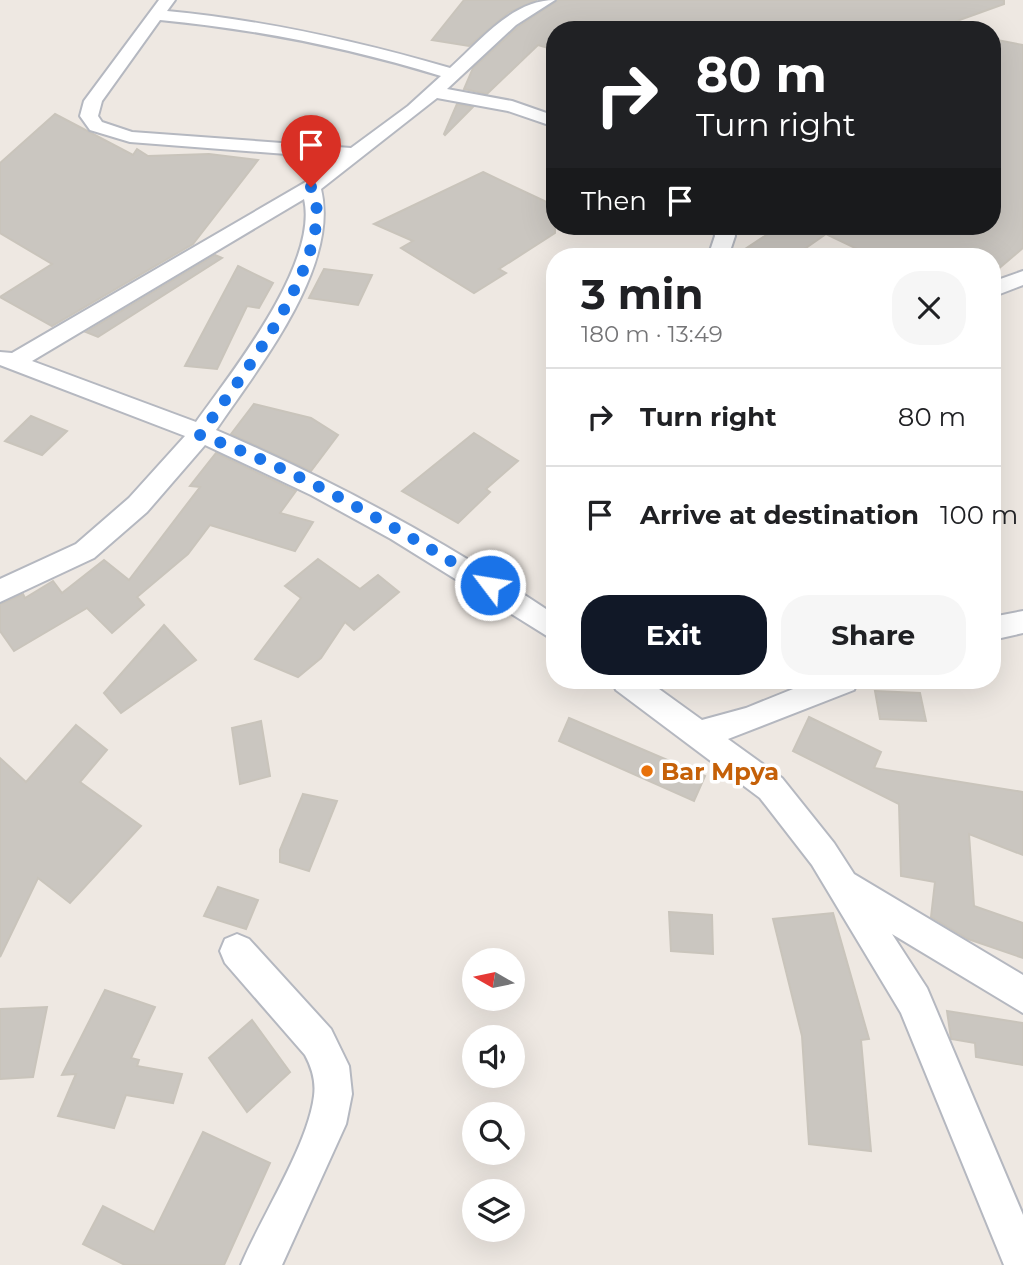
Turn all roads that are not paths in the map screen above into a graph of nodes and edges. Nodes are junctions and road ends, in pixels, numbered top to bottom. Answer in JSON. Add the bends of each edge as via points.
{"nodes":[{"id":1,"x":547,"y":0,"type":"edge"},
{"id":2,"x":161,"y":7,"type":"edge"},
{"id":3,"x":452,"y":74,"type":"junction"},
{"id":4,"x":433,"y":92,"type":"junction"},
{"id":5,"x":546,"y":119,"type":"edge"},
{"id":6,"x":356,"y":154,"type":"junction"},
{"id":7,"x":311,"y":187,"type":"junction"},
{"id":8,"x":1023,"y":277,"type":"edge"},
{"id":9,"x":1001,"y":286,"type":"edge"},
{"id":10,"x":7,"y":359,"type":"edge"},
{"id":11,"x":200,"y":435,"type":"junction"},
{"id":12,"x":0,"y":591,"type":"edge"},
{"id":13,"x":1023,"y":622,"type":"edge"},
{"id":14,"x":546,"y":624,"type":"edge"},
{"id":15,"x":1001,"y":627,"type":"edge"},
{"id":16,"x":637,"y":689,"type":"edge"},
{"id":17,"x":825,"y":689,"type":"edge"},
{"id":18,"x":699,"y":734,"type":"junction"},
{"id":19,"x":842,"y":884,"type":"junction"},
{"id":20,"x":237,"y":951,"type":"dead end"},
{"id":21,"x":1023,"y":995,"type":"edge"},
{"id":22,"x":1023,"y":1263,"type":"edge"},
{"id":23,"x":261,"y":1265,"type":"edge"}],
"edges":[{"from":1,"to":3,"type":"street","via":[[510,22]]},
{"from":2,"to":3,"type":"street","via":[[368,49]]},
{"from":2,"to":6,"type":"street","via":[[93,101],[89,116],[96,126],[130,137]]},
{"from":3,"to":4,"type":"street"},
{"from":4,"to":5,"type":"street","via":[[512,106]]},
{"from":4,"to":6,"type":"street"},
{"from":6,"to":7,"type":"street"},
{"from":7,"to":10,"type":"street"},
{"from":7,"to":11,"type":"street","via":[[317,212],[310,247],[280,319]]},
{"from":8,"to":9,"type":"street"},
{"from":10,"to":11,"type":"street"},
{"from":11,"to":12,"type":"street","via":[[138,505],[85,551]]},
{"from":11,"to":14,"type":"street","via":[[374,514]]},
{"from":13,"to":15,"type":"street"},
{"from":16,"to":18,"type":"street"},
{"from":17,"to":18,"type":"street","via":[[749,720]]},
{"from":18,"to":19,"type":"street","via":[[771,788]]},
{"from":19,"to":21,"type":"street"},
{"from":19,"to":22,"type":"street","via":[[914,1001]]},
{"from":20,"to":23,"type":"street","via":[[318,1042],[331,1066],[327,1124]]}]}
